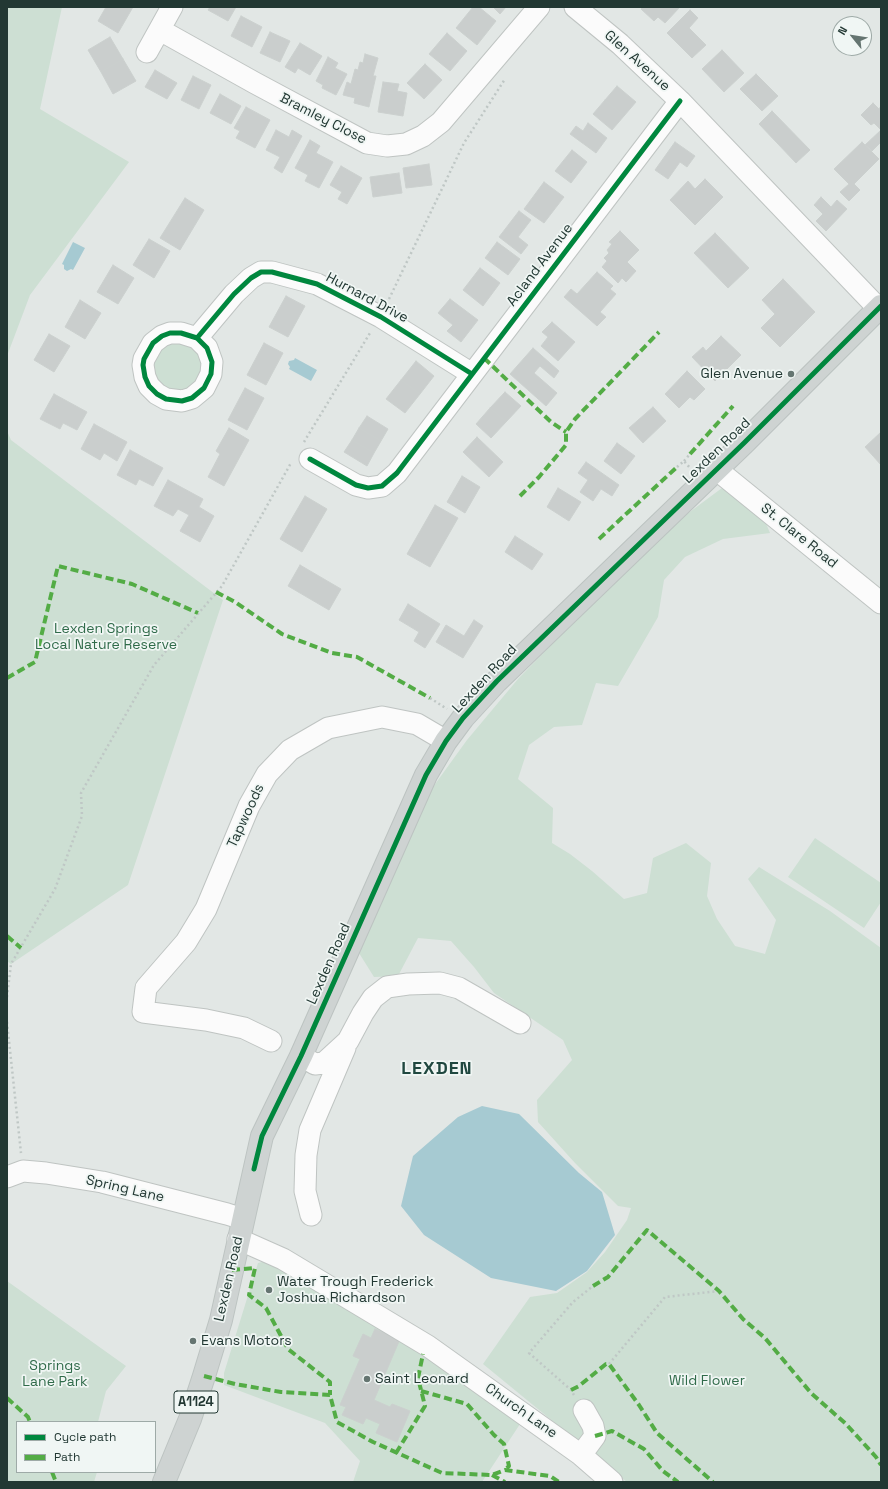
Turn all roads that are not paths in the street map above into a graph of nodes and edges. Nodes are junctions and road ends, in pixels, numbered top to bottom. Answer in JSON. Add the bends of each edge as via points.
{"nodes":[{"id":1,"x":172,"y":7,"type":"edge"},
{"id":2,"x":539,"y":7,"type":"edge"},
{"id":3,"x":575,"y":7,"type":"edge"},
{"id":4,"x":160,"y":30,"type":"junction"},
{"id":5,"x":148,"y":52,"type":"dead end"},
{"id":6,"x":680,"y":101,"type":"junction"},
{"id":7,"x":880,"y":308,"type":"edge"},
{"id":8,"x":197,"y":338,"type":"dead end"},
{"id":9,"x":472,"y":374,"type":"junction"},
{"id":10,"x":303,"y":453,"type":"road end"},
{"id":11,"x":716,"y":469,"type":"junction"},
{"id":12,"x":881,"y":603,"type":"edge"},
{"id":13,"x":446,"y":740,"type":"junction"},
{"id":14,"x":520,"y":1023,"type":"dead end"},
{"id":15,"x":271,"y":1041,"type":"dead end"},
{"id":16,"x":348,"y":1042,"type":"junction"},
{"id":17,"x":301,"y":1056,"type":"junction"},
{"id":18,"x":15,"y":1174,"type":"edge"},
{"id":19,"x":311,"y":1215,"type":"dead end"},
{"id":20,"x":241,"y":1229,"type":"junction"},
{"id":21,"x":584,"y":1410,"type":"road end"},
{"id":22,"x":582,"y":1455,"type":"junction"},
{"id":23,"x":164,"y":1482,"type":"edge"},
{"id":24,"x":612,"y":1482,"type":"edge"}],
"edges":[{"from":1,"to":4,"type":"street"},
{"from":2,"to":4,"type":"street","name":"Bramley Close","via":[[441,122],[423,136],[406,144],[387,146],[367,143]]},
{"from":3,"to":6,"type":"street","name":"Glen Avenue","via":[[620,44]]},
{"from":4,"to":5,"type":"street"},
{"from":6,"to":7,"type":"street","name":"Glen Avenue"},
{"from":6,"to":9,"type":"street","name":"Acland Avenue"},
{"from":7,"to":11,"type":"main road","name":"Lexden Road","number":"A1124"},
{"from":8,"to":9,"type":"street","name":"Hurnard Drive","via":[[250,278],[260,272],[272,272],[317,284],[381,317]]},
{"from":9,"to":10,"type":"street","name":"Acland Avenue","via":[[397,474],[382,486],[368,488],[356,484]]},
{"from":11,"to":12,"type":"street","name":"St. Clare Road"},
{"from":11,"to":13,"type":"main road","name":"Lexden Road","number":"A1124","via":[[497,681]]},
{"from":13,"to":15,"type":"street","name":"Tapwoods","via":[[417,724],[382,717],[328,728],[290,750],[267,774],[248,806],[206,909],[186,942],[146,988],[143,1012],[244,1028]]},
{"from":13,"to":17,"type":"main road","name":"Lexden Road","number":"A1124","via":[[426,775]]},
{"from":14,"to":16,"type":"street","via":[[459,988],[440,983],[408,984],[387,988],[373,998]]},
{"from":16,"to":17,"type":"street","via":[[324,1063],[315,1064]]},
{"from":16,"to":19,"type":"street","via":[[310,1130],[304,1191]]},
{"from":17,"to":20,"type":"main road","name":"Lexden Road","number":"A1124","via":[[262,1136]]},
{"from":18,"to":20,"type":"street","name":"Spring Lane","via":[[102,1182],[227,1214]]},
{"from":20,"to":22,"type":"street","name":"Church Lane","via":[[283,1259],[428,1346]]},
{"from":20,"to":23,"type":"main road","name":"Lexden Road","number":"A1124","via":[[221,1320],[204,1376],[190,1419]]},
{"from":21,"to":22,"type":"street","via":[[593,1426],[595,1436]]},
{"from":22,"to":24,"type":"street","name":"Church Lane"}]}
